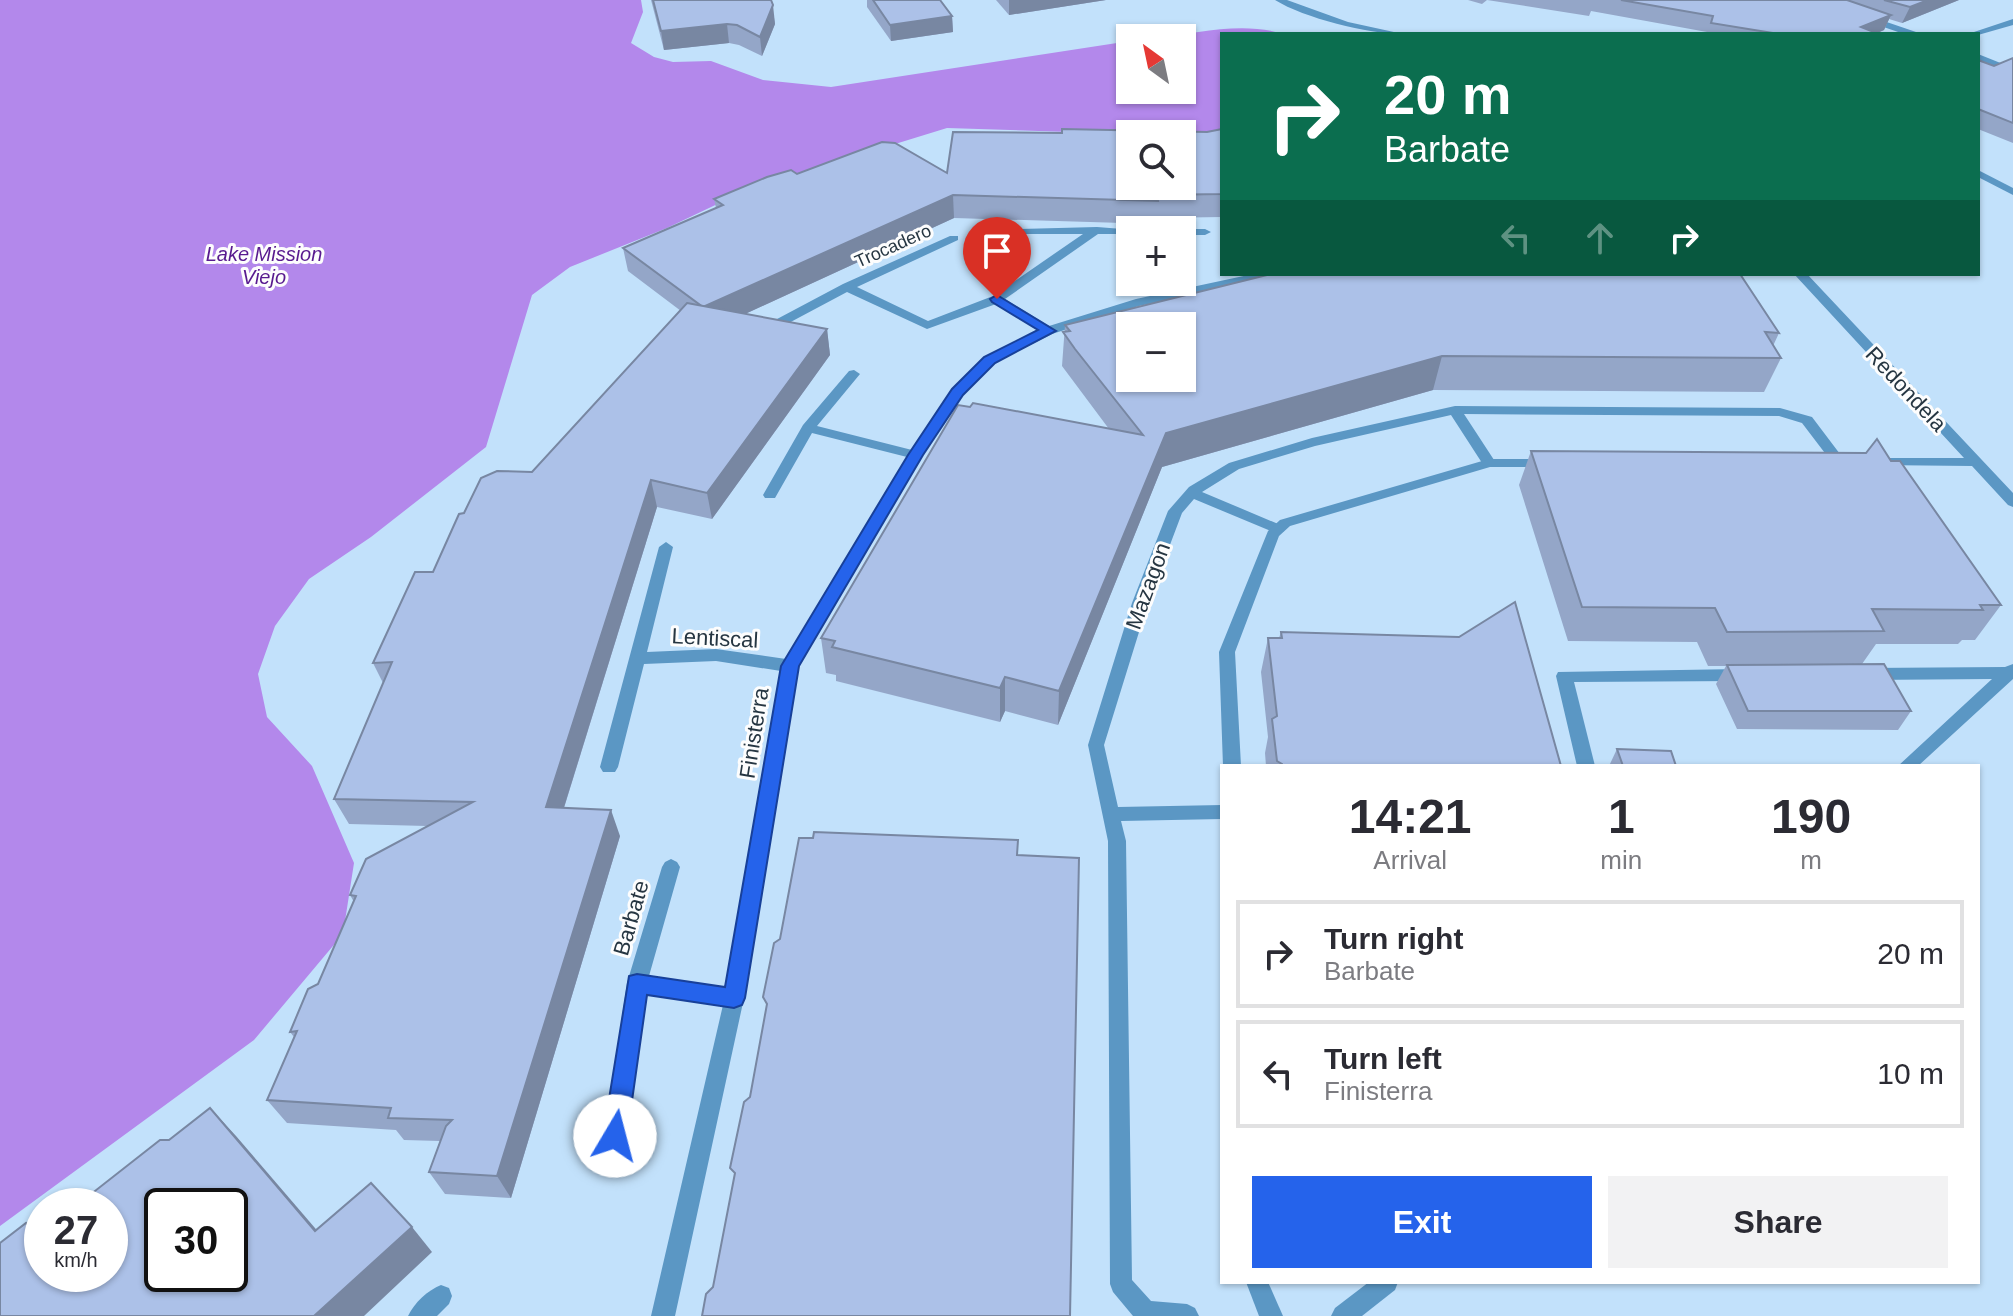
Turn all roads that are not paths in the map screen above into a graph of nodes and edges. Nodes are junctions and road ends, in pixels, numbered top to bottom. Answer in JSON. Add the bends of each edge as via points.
{"nodes":[{"id":1,"x":1279,"y":0,"type":"edge"},
{"id":2,"x":1858,"y":16,"type":"edge"},
{"id":3,"x":2013,"y":22,"type":"edge"},
{"id":4,"x":1388,"y":32,"type":"edge"},
{"id":5,"x":1907,"y":32,"type":"edge"},
{"id":6,"x":1980,"y":32,"type":"edge"},
{"id":7,"x":1980,"y":58,"type":"edge"},
{"id":8,"x":2013,"y":71,"type":"edge"},
{"id":9,"x":1980,"y":174,"type":"edge"},
{"id":10,"x":2013,"y":192,"type":"edge"},
{"id":11,"x":1097,"y":230,"type":"junction"},
{"id":12,"x":1024,"y":231,"type":"dead end"},
{"id":13,"x":1116,"y":231,"type":"edge"},
{"id":14,"x":1196,"y":232,"type":"edge"},
{"id":15,"x":1205,"y":232,"type":"dead end"},
{"id":16,"x":954,"y":238,"type":"dead end"},
{"id":17,"x":1261,"y":276,"type":"edge"},
{"id":18,"x":1802,"y":276,"type":"edge"},
{"id":19,"x":847,"y":287,"type":"junction"},
{"id":20,"x":997,"y":299,"type":"junction"},
{"id":21,"x":766,"y":330,"type":"edge"},
{"id":22,"x":1048,"y":331,"type":"junction"},
{"id":23,"x":854,"y":374,"type":"dead end"},
{"id":24,"x":1455,"y":410,"type":"junction"},
{"id":25,"x":808,"y":428,"type":"junction"},
{"id":26,"x":915,"y":455,"type":"junction"},
{"id":27,"x":1973,"y":462,"type":"junction"},
{"id":28,"x":1489,"y":463,"type":"junction"},
{"id":29,"x":1569,"y":463,"type":"edge"},
{"id":30,"x":1192,"y":493,"type":"junction"},
{"id":31,"x":770,"y":495,"type":"dead end"},
{"id":32,"x":2013,"y":502,"type":"edge"},
{"id":33,"x":1278,"y":529,"type":"junction"},
{"id":34,"x":666,"y":547,"type":"dead end"},
{"id":35,"x":637,"y":658,"type":"junction"},
{"id":36,"x":790,"y":666,"type":"junction"},
{"id":37,"x":2011,"y":671,"type":"edge"},
{"id":38,"x":1850,"y":674,"type":"edge"},
{"id":39,"x":1755,"y":675,"type":"edge"},
{"id":40,"x":1232,"y":764,"type":"edge"},
{"id":41,"x":1586,"y":764,"type":"edge"},
{"id":42,"x":1909,"y":764,"type":"edge"},
{"id":43,"x":609,"y":767,"type":"dead end"},
{"id":44,"x":1220,"y":812,"type":"edge"},
{"id":45,"x":1111,"y":814,"type":"junction"},
{"id":46,"x":671,"y":867,"type":"dead end"},
{"id":47,"x":637,"y":983,"type":"junction"},
{"id":48,"x":734,"y":998,"type":"junction"},
{"id":49,"x":615,"y":1136,"type":"dead end"},
{"id":50,"x":1258,"y":1284,"type":"edge"},
{"id":51,"x":1384,"y":1284,"type":"edge"},
{"id":52,"x":441,"y":1296,"type":"dead end"},
{"id":53,"x":420,"y":1316,"type":"edge"},
{"id":54,"x":663,"y":1316,"type":"edge"},
{"id":55,"x":1187,"y":1316,"type":"edge"},
{"id":56,"x":1271,"y":1316,"type":"edge"},
{"id":57,"x":1343,"y":1316,"type":"edge"}],
"edges":[{"from":1,"to":4,"type":"street","via":[[1346,24]]},
{"from":2,"to":5,"type":"street"},
{"from":3,"to":6,"type":"street"},
{"from":7,"to":8,"type":"street"},
{"from":9,"to":10,"type":"street"},
{"from":11,"to":12,"type":"street"},
{"from":11,"to":13,"type":"street"},
{"from":11,"to":20,"type":"street","name":"Trocadero"},
{"from":14,"to":15,"type":"street"},
{"from":16,"to":19,"type":"street","name":"Trocadero"},
{"from":17,"to":22,"type":"street","name":"Finisterra","via":[[1136,303]]},
{"from":18,"to":27,"type":"street","name":"Redondela"},
{"from":19,"to":20,"type":"street","name":"Trocadero","via":[[927,325]]},
{"from":19,"to":21,"type":"street","name":"Trocadero"},
{"from":20,"to":22,"type":"street"},
{"from":22,"to":26,"type":"street","name":"Finisterra","via":[[989,360],[957,392]]},
{"from":23,"to":25,"type":"street"},
{"from":24,"to":27,"type":"street","name":"Mazagon","via":[[1780,412],[1807,420],[1846,462]]},
{"from":24,"to":28,"type":"street"},
{"from":24,"to":30,"type":"street","name":"Mazagon","via":[[1312,442],[1234,466]]},
{"from":25,"to":26,"type":"street"},
{"from":25,"to":31,"type":"street"},
{"from":26,"to":36,"type":"street","name":"Finisterra"},
{"from":27,"to":32,"type":"street","name":"Redondela"},
{"from":28,"to":29,"type":"street"},
{"from":28,"to":33,"type":"street"},
{"from":30,"to":33,"type":"street"},
{"from":30,"to":45,"type":"street","name":"Mazagon","via":[[1175,511],[1150,576],[1096,745]]},
{"from":33,"to":40,"type":"street","via":[[1227,652]]},
{"from":34,"to":35,"type":"street","name":"Lentiscal"},
{"from":35,"to":36,"type":"street","name":"Lentiscal","via":[[716,655]]},
{"from":35,"to":43,"type":"street","name":"Lentiscal"},
{"from":36,"to":48,"type":"street","name":"Finisterra"},
{"from":37,"to":38,"type":"street"},
{"from":37,"to":42,"type":"street"},
{"from":39,"to":41,"type":"street","via":[[1564,676]]},
{"from":44,"to":45,"type":"street"},
{"from":45,"to":55,"type":"street","name":"Mazagon","via":[[1117,841],[1121,1284],[1145,1312]]},
{"from":46,"to":47,"type":"street","name":"Barbate"},
{"from":47,"to":48,"type":"street","name":"Barbate"},
{"from":47,"to":49,"type":"street","name":"Barbate"},
{"from":48,"to":54,"type":"street","name":"Finisterra"},
{"from":50,"to":56,"type":"street"},
{"from":51,"to":57,"type":"street"},
{"from":52,"to":53,"type":"street"}]}
